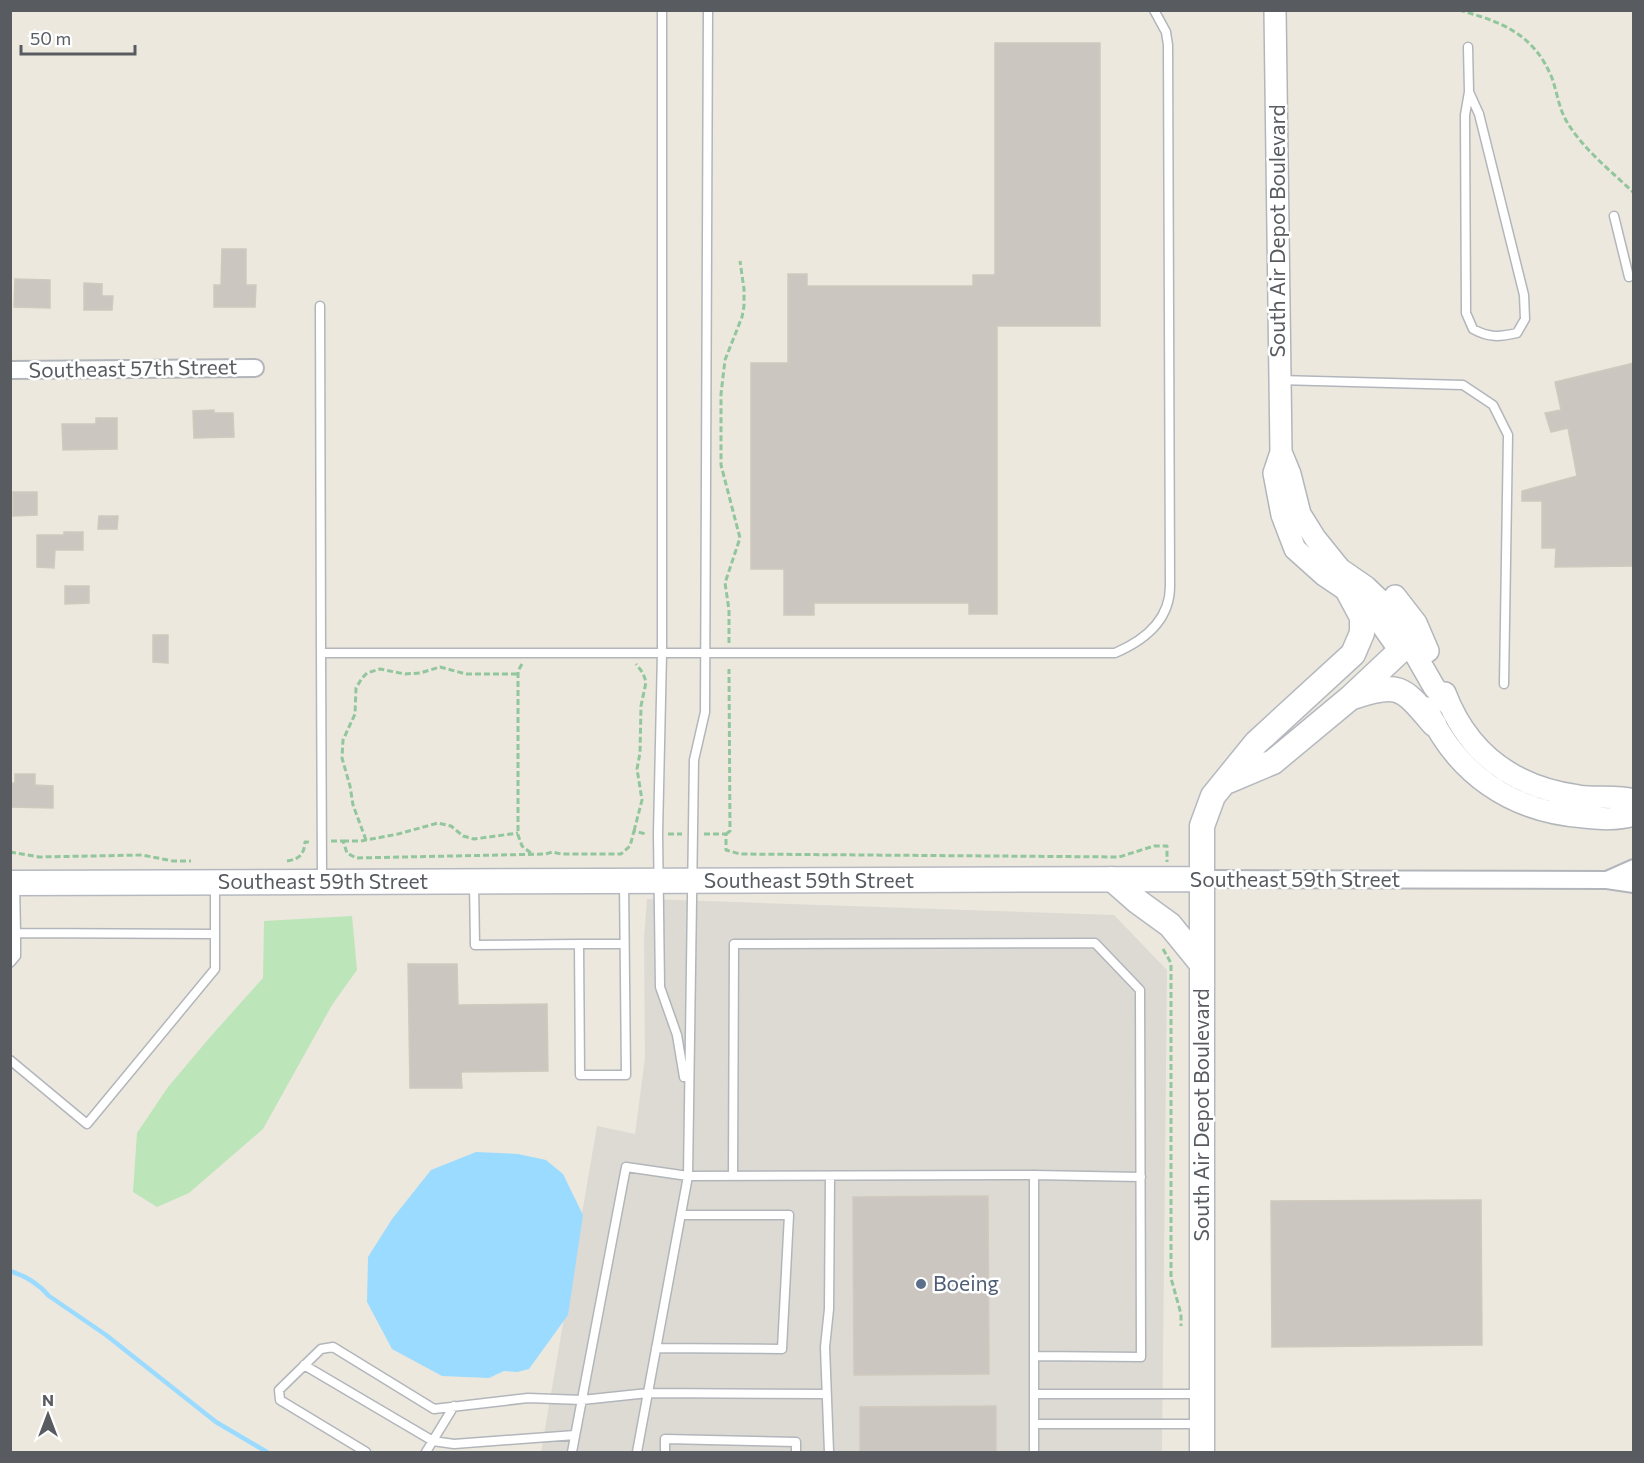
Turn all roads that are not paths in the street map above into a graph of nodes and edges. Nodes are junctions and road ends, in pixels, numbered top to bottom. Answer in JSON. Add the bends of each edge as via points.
{"nodes":[{"id":1,"x":662,"y":10,"type":"edge"},
{"id":2,"x":708,"y":10,"type":"edge"},
{"id":3,"x":1155,"y":10,"type":"edge"},
{"id":4,"x":1275,"y":10,"type":"edge"},
{"id":5,"x":1468,"y":47,"type":"dead end"},
{"id":6,"x":1469,"y":92,"type":"junction"},
{"id":7,"x":1614,"y":216,"type":"dead end"},
{"id":8,"x":1629,"y":277,"type":"dead end"},
{"id":9,"x":320,"y":306,"type":"dead end"},
{"id":10,"x":255,"y":368,"type":"dead end"},
{"id":11,"x":10,"y":370,"type":"edge"},
{"id":12,"x":1279,"y":380,"type":"junction"},
{"id":13,"x":1281,"y":452,"type":"junction"},
{"id":14,"x":1331,"y":556,"type":"junction"},
{"id":15,"x":1347,"y":589,"type":"junction"},
{"id":16,"x":1397,"y":638,"type":"junction"},
{"id":17,"x":321,"y":653,"type":"junction"},
{"id":18,"x":662,"y":653,"type":"junction"},
{"id":19,"x":705,"y":653,"type":"junction"},
{"id":20,"x":1353,"y":654,"type":"junction"},
{"id":21,"x":1503,"y":684,"type":"dead end"},
{"id":22,"x":1350,"y":698,"type":"junction"},
{"id":23,"x":1444,"y":709,"type":"junction"},
{"id":24,"x":1224,"y":783,"type":"junction"},
{"id":25,"x":1634,"y":800,"type":"edge"},
{"id":26,"x":1634,"y":815,"type":"edge"},
{"id":27,"x":1634,"y":868,"type":"edge"},
{"id":28,"x":1112,"y":879,"type":"junction"},
{"id":29,"x":1200,"y":879,"type":"junction"},
{"id":30,"x":1607,"y":880,"type":"junction"},
{"id":31,"x":624,"y":881,"type":"junction"},
{"id":32,"x":693,"y":881,"type":"junction"},
{"id":33,"x":322,"y":882,"type":"junction"},
{"id":34,"x":474,"y":882,"type":"junction"},
{"id":35,"x":658,"y":882,"type":"junction"},
{"id":36,"x":13,"y":883,"type":"edge"},
{"id":37,"x":215,"y":883,"type":"junction"},
{"id":38,"x":1634,"y":884,"type":"edge"},
{"id":39,"x":16,"y":933,"type":"junction"},
{"id":40,"x":215,"y":934,"type":"junction"},
{"id":41,"x":579,"y":944,"type":"junction"},
{"id":42,"x":624,"y":944,"type":"junction"},
{"id":43,"x":10,"y":963,"type":"edge"},
{"id":44,"x":1201,"y":963,"type":"junction"},
{"id":45,"x":10,"y":1060,"type":"edge"},
{"id":46,"x":688,"y":1095,"type":"junction"},
{"id":47,"x":1034,"y":1175,"type":"junction"},
{"id":48,"x":688,"y":1176,"type":"junction"},
{"id":49,"x":733,"y":1176,"type":"junction"},
{"id":50,"x":830,"y":1176,"type":"junction"},
{"id":51,"x":1141,"y":1177,"type":"junction"},
{"id":52,"x":681,"y":1215,"type":"junction"},
{"id":53,"x":656,"y":1348,"type":"junction"},
{"id":54,"x":1034,"y":1356,"type":"junction"},
{"id":55,"x":304,"y":1365,"type":"junction"},
{"id":56,"x":648,"y":1393,"type":"junction"},
{"id":57,"x":826,"y":1394,"type":"junction"},
{"id":58,"x":1034,"y":1394,"type":"junction"},
{"id":59,"x":1202,"y":1394,"type":"junction"},
{"id":60,"x":582,"y":1400,"type":"junction"},
{"id":61,"x":454,"y":1406,"type":"junction"},
{"id":62,"x":1034,"y":1424,"type":"junction"},
{"id":63,"x":1202,"y":1424,"type":"junction"},
{"id":64,"x":575,"y":1435,"type":"junction"},
{"id":65,"x":433,"y":1442,"type":"junction"},
{"id":66,"x":366,"y":1452,"type":"edge"},
{"id":67,"x":426,"y":1452,"type":"edge"},
{"id":68,"x":572,"y":1452,"type":"edge"},
{"id":69,"x":637,"y":1452,"type":"edge"},
{"id":70,"x":665,"y":1452,"type":"edge"},
{"id":71,"x":796,"y":1452,"type":"edge"},
{"id":72,"x":829,"y":1452,"type":"edge"},
{"id":73,"x":1034,"y":1452,"type":"edge"},
{"id":74,"x":1202,"y":1452,"type":"edge"}],
"edges":[{"from":1,"to":18,"type":"lane"},
{"from":2,"to":19,"type":"lane"},
{"from":3,"to":19,"type":"lane","via":[[1168,45],[1170,564],[1170,593],[1157,625],[1136,644],[1114,653]]},
{"from":4,"to":12,"type":"street","name":"South Air Depot Boulevard"},
{"from":5,"to":6,"type":"lane"},
{"from":6,"to":6,"type":"lane","via":[[1465,115],[1466,313],[1473,329],[1500,338],[1517,333],[1525,319],[1524,296],[1479,114]]},
{"from":7,"to":8,"type":"lane"},
{"from":9,"to":17,"type":"lane"},
{"from":10,"to":11,"type":"street","name":"Southeast 57th Street"},
{"from":12,"to":13,"type":"street","name":"South Air Depot Boulevard"},
{"from":12,"to":21,"type":"lane","via":[[1463,385],[1493,405],[1508,435]]},
{"from":13,"to":14,"type":"street","name":"South Air Depot Boulevard","via":[[1300,514]]},
{"from":13,"to":15,"type":"street","name":"South Air Depot Boulevard","via":[[1274,473],[1282,515],[1295,549]]},
{"from":14,"to":16,"type":"street","name":"South Air Depot Boulevard","via":[[1340,569],[1390,610]]},
{"from":14,"to":23,"type":"street","name":"South Air Depot Boulevard","via":[[1370,576],[1399,600],[1416,623]]},
{"from":15,"to":16,"type":"street","name":"South Air Depot Boulevard","via":[[1367,604]]},
{"from":15,"to":20,"type":"main road","via":[[1362,617],[1362,633]]},
{"from":16,"to":20,"type":"street"},
{"from":16,"to":22,"type":"main road"},
{"from":16,"to":23,"type":"street","via":[[1411,671]]},
{"from":17,"to":18,"type":"lane"},
{"from":17,"to":33,"type":"lane"},
{"from":18,"to":19,"type":"lane"},
{"from":18,"to":35,"type":"lane"},
{"from":19,"to":32,"type":"lane","via":[[705,712],[694,759]]},
{"from":20,"to":24,"type":"main road","name":"South Air Depot Boulevard","via":[[1256,743]]},
{"from":22,"to":23,"type":"main road","via":[[1379,688],[1396,689]]},
{"from":22,"to":24,"type":"main road","via":[[1273,762]]},
{"from":23,"to":25,"type":"street","via":[[1472,744],[1501,769],[1538,788]]},
{"from":23,"to":26,"type":"street","via":[[1450,750],[1473,774],[1517,802],[1562,816],[1615,820]]},
{"from":24,"to":29,"type":"main road","name":"South Air Depot Boulevard","via":[[1213,796],[1202,826]]},
{"from":27,"to":30,"type":"street","name":"Southeast 59th Street"},
{"from":28,"to":29,"type":"main road","name":"Southeast 59th Street"},
{"from":28,"to":32,"type":"main road","name":"Southeast 59th Street"},
{"from":28,"to":44,"type":"main road","via":[[1170,925]]},
{"from":29,"to":30,"type":"street","name":"Southeast 59th Street"},
{"from":29,"to":44,"type":"main road","name":"South Air Depot Boulevard"},
{"from":30,"to":38,"type":"street","name":"Southeast 59th Street"},
{"from":31,"to":34,"type":"main road","name":"Southeast 59th Street"},
{"from":31,"to":35,"type":"main road","name":"Southeast 59th Street"},
{"from":31,"to":42,"type":"lane"},
{"from":32,"to":35,"type":"main road","name":"Southeast 59th Street"},
{"from":32,"to":46,"type":"lane"},
{"from":33,"to":34,"type":"main road","name":"Southeast 59th Street"},
{"from":33,"to":37,"type":"main road","name":"Southeast 59th Street"},
{"from":34,"to":41,"type":"lane","via":[[475,945]]},
{"from":35,"to":46,"type":"lane","via":[[660,987],[677,1035]]},
{"from":36,"to":37,"type":"main road","name":"Southeast 59th Street"},
{"from":36,"to":39,"type":"lane"},
{"from":37,"to":40,"type":"lane"},
{"from":39,"to":40,"type":"lane"},
{"from":39,"to":43,"type":"lane","via":[[16,956]]},
{"from":40,"to":45,"type":"lane","via":[[215,969],[87,1124]]},
{"from":41,"to":42,"type":"lane"},
{"from":41,"to":42,"type":"lane","via":[[580,1076],[626,1076]]},
{"from":44,"to":59,"type":"main road","name":"South Air Depot Boulevard"},
{"from":46,"to":48,"type":"lane"},
{"from":47,"to":50,"type":"lane"},
{"from":47,"to":51,"type":"lane"},
{"from":47,"to":54,"type":"lane"},
{"from":48,"to":49,"type":"lane"},
{"from":48,"to":52,"type":"lane"},
{"from":48,"to":60,"type":"lane","via":[[626,1167]]},
{"from":49,"to":50,"type":"lane"},
{"from":49,"to":51,"type":"lane","via":[[734,944],[1095,943],[1140,990]]},
{"from":50,"to":57,"type":"lane"},
{"from":51,"to":54,"type":"lane","via":[[1141,1357]]},
{"from":52,"to":53,"type":"lane"},
{"from":52,"to":53,"type":"lane","via":[[789,1215],[782,1349]]},
{"from":53,"to":56,"type":"lane"},
{"from":54,"to":58,"type":"lane"},
{"from":55,"to":61,"type":"lane","via":[[321,1349],[333,1347],[434,1409]]},
{"from":55,"to":65,"type":"lane"},
{"from":55,"to":66,"type":"lane","via":[[279,1390],[280,1400]]},
{"from":56,"to":57,"type":"lane"},
{"from":56,"to":60,"type":"lane"},
{"from":56,"to":69,"type":"lane"},
{"from":57,"to":72,"type":"lane"},
{"from":58,"to":59,"type":"lane"},
{"from":58,"to":62,"type":"lane"},
{"from":59,"to":63,"type":"main road","name":"South Air Depot Boulevard"},
{"from":60,"to":61,"type":"lane","via":[[528,1398]]},
{"from":60,"to":64,"type":"lane"},
{"from":61,"to":65,"type":"lane"},
{"from":62,"to":63,"type":"lane"},
{"from":62,"to":73,"type":"lane"},
{"from":63,"to":74,"type":"main road","name":"South Air Depot Boulevard"},
{"from":64,"to":65,"type":"lane"},
{"from":64,"to":68,"type":"lane"},
{"from":65,"to":67,"type":"lane"},
{"from":70,"to":71,"type":"lane","via":[[665,1439],[796,1443]]}]}
